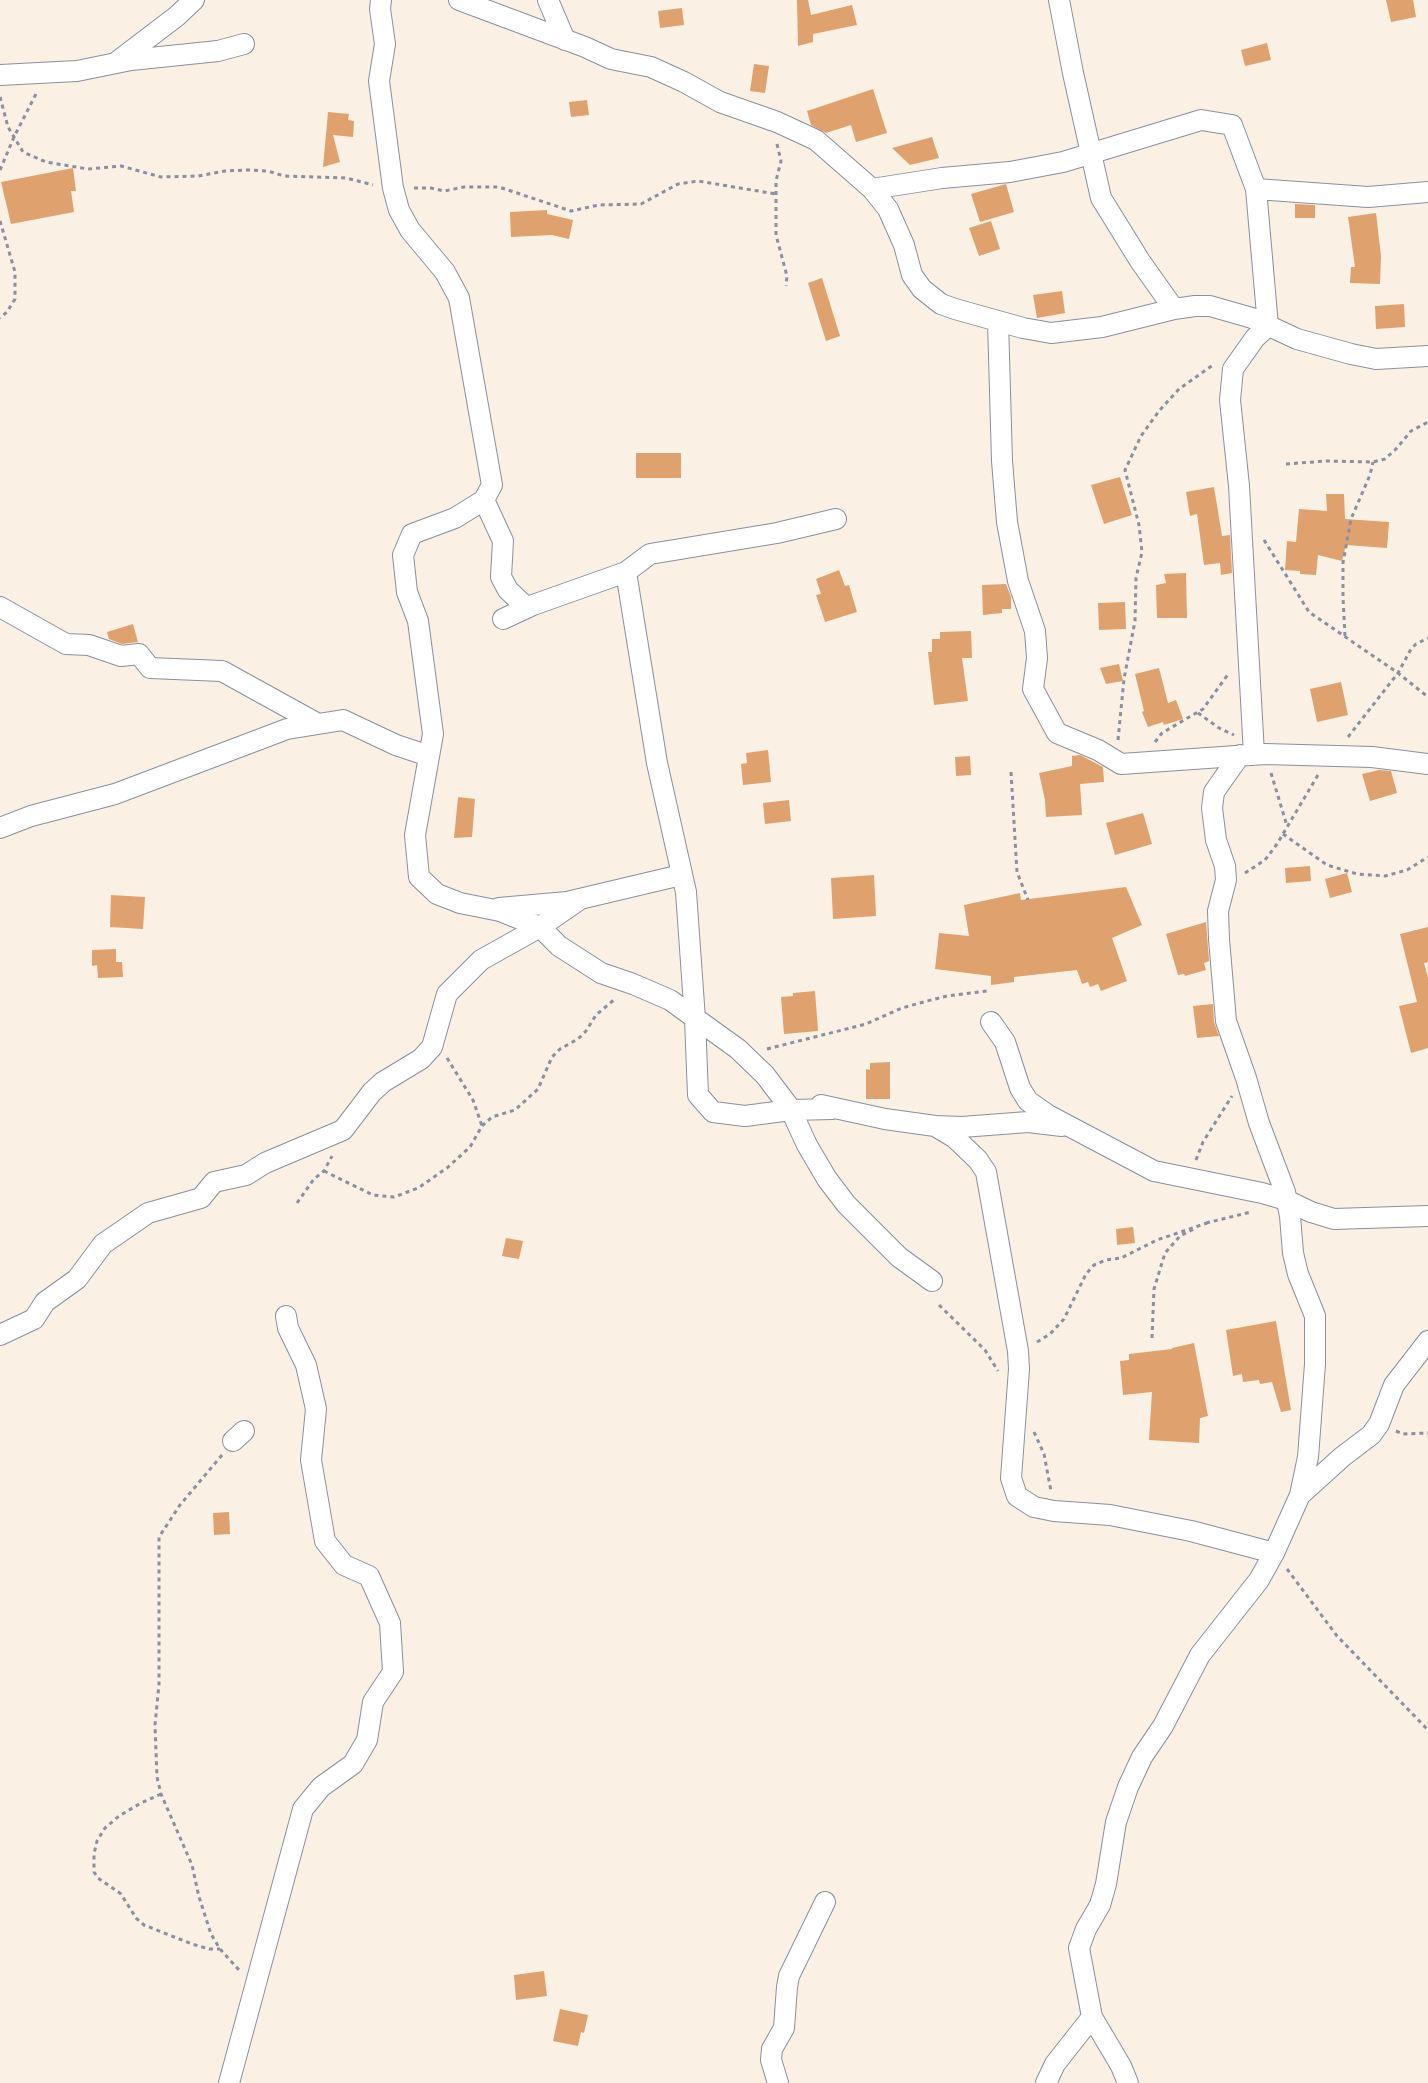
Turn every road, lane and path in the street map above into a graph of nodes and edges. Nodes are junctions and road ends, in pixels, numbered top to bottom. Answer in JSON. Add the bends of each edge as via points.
{"nodes":[{"id":1,"x":194,"y":0,"type":"edge"},
{"id":2,"x":381,"y":0,"type":"edge"},
{"id":3,"x":459,"y":0,"type":"edge"},
{"id":4,"x":548,"y":0,"type":"edge"},
{"id":5,"x":1059,"y":0,"type":"edge"},
{"id":6,"x":565,"y":40,"type":"junction"},
{"id":7,"x":244,"y":44,"type":"dead end"},
{"id":8,"x":116,"y":63,"type":"junction"},
{"id":9,"x":49,"y":72,"type":"junction"},
{"id":10,"x":0,"y":75,"type":"edge"},
{"id":11,"x":0,"y":97,"type":"edge"},
{"id":12,"x":777,"y":122,"type":"junction"},
{"id":13,"x":14,"y":137,"type":"junction"},
{"id":14,"x":1091,"y":154,"type":"junction"},
{"id":15,"x":0,"y":170,"type":"edge"},
{"id":16,"x":393,"y":188,"type":"junction"},
{"id":17,"x":1256,"y":188,"type":"junction"},
{"id":18,"x":872,"y":189,"type":"junction"},
{"id":19,"x":1428,"y":192,"type":"edge"},
{"id":20,"x":776,"y":194,"type":"junction"},
{"id":21,"x":0,"y":221,"type":"edge"},
{"id":22,"x":786,"y":286,"type":"dead end"},
{"id":23,"x":1174,"y":309,"type":"junction"},
{"id":24,"x":0,"y":318,"type":"edge"},
{"id":25,"x":998,"y":321,"type":"junction"},
{"id":26,"x":1268,"y":326,"type":"junction"},
{"id":27,"x":1428,"y":356,"type":"edge"},
{"id":28,"x":1218,"y":361,"type":"dead end"},
{"id":29,"x":1428,"y":422,"type":"edge"},
{"id":30,"x":1372,"y":462,"type":"junction"},
{"id":31,"x":1286,"y":464,"type":"dead end"},
{"id":32,"x":484,"y":500,"type":"junction"},
{"id":33,"x":836,"y":519,"type":"dead end"},
{"id":34,"x":1264,"y":540,"type":"dead end"},
{"id":35,"x":626,"y":572,"type":"junction"},
{"id":36,"x":0,"y":607,"type":"edge"},
{"id":37,"x":528,"y":608,"type":"junction"},
{"id":38,"x":503,"y":618,"type":"dead end"},
{"id":39,"x":1345,"y":636,"type":"junction"},
{"id":40,"x":1428,"y":638,"type":"edge"},
{"id":41,"x":1249,"y":650,"type":"junction"},
{"id":42,"x":1398,"y":673,"type":"junction"},
{"id":43,"x":1428,"y":697,"type":"edge"},
{"id":44,"x":1198,"y":713,"type":"junction"},
{"id":45,"x":318,"y":724,"type":"junction"},
{"id":46,"x":1249,"y":750,"type":"junction"},
{"id":47,"x":428,"y":756,"type":"junction"},
{"id":48,"x":1329,"y":756,"type":"junction"},
{"id":49,"x":1115,"y":760,"type":"junction"},
{"id":50,"x":1139,"y":763,"type":"junction"},
{"id":51,"x":1428,"y":764,"type":"edge"},
{"id":52,"x":1011,"y":772,"type":"dead end"},
{"id":53,"x":1288,"y":827,"type":"junction"},
{"id":54,"x":0,"y":828,"type":"edge"},
{"id":55,"x":1283,"y":834,"type":"junction"},
{"id":56,"x":1428,"y":857,"type":"edge"},
{"id":57,"x":681,"y":875,"type":"junction"},
{"id":58,"x":1226,"y":880,"type":"junction"},
{"id":59,"x":579,"y":900,"type":"junction"},
{"id":60,"x":1028,"y":900,"type":"dead end"},
{"id":61,"x":490,"y":909,"type":"junction"},
{"id":62,"x":540,"y":926,"type":"junction"},
{"id":63,"x":633,"y":984,"type":"junction"},
{"id":64,"x":986,"y":991,"type":"dead end"},
{"id":65,"x":695,"y":1018,"type":"junction"},
{"id":66,"x":990,"y":1022,"type":"dead end"},
{"id":67,"x":438,"y":1032,"type":"junction"},
{"id":68,"x":744,"y":1055,"type":"junction"},
{"id":69,"x":778,"y":1092,"type":"junction"},
{"id":70,"x":1234,"y":1093,"type":"dead end"},
{"id":71,"x":832,"y":1109,"type":"junction"},
{"id":72,"x":791,"y":1110,"type":"junction"},
{"id":73,"x":482,"y":1126,"type":"junction"},
{"id":74,"x":934,"y":1126,"type":"junction"},
{"id":75,"x":1068,"y":1127,"type":"junction"},
{"id":76,"x":343,"y":1130,"type":"junction"},
{"id":77,"x":324,"y":1171,"type":"junction"},
{"id":78,"x":1188,"y":1179,"type":"junction"},
{"id":79,"x":1286,"y":1200,"type":"junction"},
{"id":80,"x":297,"y":1203,"type":"dead end"},
{"id":81,"x":1254,"y":1212,"type":"dead end"},
{"id":82,"x":1428,"y":1216,"type":"edge"},
{"id":83,"x":1208,"y":1223,"type":"junction"},
{"id":84,"x":932,"y":1281,"type":"dead end"},
{"id":85,"x":286,"y":1316,"type":"dead end"},
{"id":86,"x":0,"y":1335,"type":"edge"},
{"id":87,"x":1152,"y":1338,"type":"dead end"},
{"id":88,"x":1428,"y":1341,"type":"edge"},
{"id":89,"x":1018,"y":1351,"type":"junction"},
{"id":90,"x":996,"y":1367,"type":"dead end"},
{"id":91,"x":1379,"y":1424,"type":"junction"},
{"id":92,"x":1428,"y":1433,"type":"edge"},
{"id":93,"x":239,"y":1436,"type":"dead end"},
{"id":94,"x":1300,"y":1495,"type":"junction"},
{"id":95,"x":1274,"y":1552,"type":"junction"},
{"id":96,"x":1428,"y":1730,"type":"edge"},
{"id":97,"x":161,"y":1794,"type":"junction"},
{"id":98,"x":825,"y":1902,"type":"dead end"},
{"id":99,"x":220,"y":1949,"type":"junction"},
{"id":100,"x":254,"y":1985,"type":"junction"},
{"id":101,"x":1092,"y":2017,"type":"junction"},
{"id":102,"x":229,"y":2083,"type":"edge"},
{"id":103,"x":778,"y":2083,"type":"edge"},
{"id":104,"x":1046,"y":2083,"type":"edge"},
{"id":105,"x":1128,"y":2083,"type":"edge"}],
"edges":[{"from":1,"to":8,"type":"street"},
{"from":2,"to":16,"type":"street","via":[[385,44],[379,80]]},
{"from":3,"to":6,"type":"street"},
{"from":4,"to":6,"type":"street"},
{"from":5,"to":14,"type":"street"},
{"from":6,"to":12,"type":"street","via":[[611,59],[651,67],[720,102]]},
{"from":7,"to":8,"type":"street","via":[[218,51]]},
{"from":8,"to":9,"type":"street","via":[[77,71]]},
{"from":9,"to":10,"type":"street"},
{"from":9,"to":13,"type":"path"},
{"from":11,"to":13,"type":"path"},
{"from":12,"to":18,"type":"street","via":[[816,140]]},
{"from":12,"to":20,"type":"path","via":[[781,161]]},
{"from":13,"to":15,"type":"path"},
{"from":13,"to":16,"type":"path","via":[[22,152],[46,162],[88,169],[121,166],[161,177],[268,171],[284,176],[346,178]]},
{"from":14,"to":17,"type":"street","via":[[1201,120],[1232,125]]},
{"from":14,"to":18,"type":"street","via":[[1010,172]]},
{"from":14,"to":23,"type":"street","via":[[1101,198],[1140,262]]},
{"from":16,"to":20,"type":"path","via":[[499,187],[571,211],[599,205],[640,204],[678,184],[698,182]]},
{"from":16,"to":32,"type":"street","via":[[399,210],[410,230],[445,272],[459,298],[492,485]]},
{"from":17,"to":19,"type":"street","via":[[1368,197]]},
{"from":17,"to":26,"type":"street"},
{"from":18,"to":25,"type":"street","via":[[896,224],[912,275],[922,290],[941,304]]},
{"from":20,"to":22,"type":"path","via":[[776,236],[787,276]]},
{"from":21,"to":24,"type":"path","via":[[15,272],[15,299]]},
{"from":23,"to":25,"type":"street","via":[[1102,327],[1052,333]]},
{"from":23,"to":26,"type":"street","via":[[1210,306]]},
{"from":25,"to":49,"type":"street","via":[[1002,461],[1018,582],[1035,632],[1037,658],[1033,689],[1057,733]]},
{"from":26,"to":27,"type":"street","via":[[1297,338],[1376,359]]},
{"from":26,"to":41,"type":"street","via":[[1255,338],[1233,369],[1230,400]]},
{"from":28,"to":49,"type":"path","via":[[1179,389],[1159,411],[1125,470],[1140,525],[1142,552],[1136,578],[1135,621]]},
{"from":29,"to":30,"type":"path","via":[[1411,431],[1385,459]]},
{"from":30,"to":31,"type":"path"},
{"from":30,"to":39,"type":"path","via":[[1370,475],[1351,519],[1345,554]]},
{"from":32,"to":37,"type":"street","via":[[503,541],[501,576],[508,590]]},
{"from":32,"to":47,"type":"street","via":[[455,518],[412,534],[403,555],[407,592],[418,621],[432,725]]},
{"from":33,"to":35,"type":"street","via":[[777,533],[650,554]]},
{"from":34,"to":39,"type":"path","via":[[1309,612]]},
{"from":35,"to":37,"type":"street"},
{"from":35,"to":57,"type":"street","via":[[657,763]]},
{"from":36,"to":45,"type":"street","via":[[66,644],[89,645],[121,656],[139,654],[150,668],[222,671]]},
{"from":37,"to":38,"type":"street"},
{"from":39,"to":42,"type":"path"},
{"from":40,"to":42,"type":"path","via":[[1416,644]]},
{"from":41,"to":44,"type":"path"},
{"from":41,"to":46,"type":"street"},
{"from":42,"to":43,"type":"path"},
{"from":42,"to":48,"type":"path"},
{"from":44,"to":46,"type":"path"},
{"from":44,"to":50,"type":"path","via":[[1162,733]]},
{"from":45,"to":47,"type":"street","via":[[343,720]]},
{"from":45,"to":54,"type":"street","via":[[286,729],[114,794],[31,816]]},
{"from":46,"to":48,"type":"street"},
{"from":46,"to":50,"type":"street"},
{"from":46,"to":53,"type":"path"},
{"from":46,"to":58,"type":"street","via":[[1214,792],[1215,832]]},
{"from":47,"to":61,"type":"street","via":[[415,835],[419,877],[437,894],[460,904]]},
{"from":48,"to":51,"type":"street"},
{"from":48,"to":53,"type":"path"},
{"from":49,"to":50,"type":"street","via":[[1121,764]]},
{"from":52,"to":60,"type":"path","via":[[1017,872]]},
{"from":53,"to":55,"type":"path"},
{"from":55,"to":56,"type":"path","via":[[1327,865],[1357,874],[1385,876],[1407,870]]},
{"from":55,"to":58,"type":"path","via":[[1260,864]]},
{"from":57,"to":59,"type":"street"},
{"from":57,"to":65,"type":"street","via":[[686,892]]},
{"from":58,"to":79,"type":"street","via":[[1218,911],[1226,1021]]},
{"from":59,"to":61,"type":"street"},
{"from":59,"to":62,"type":"street"},
{"from":61,"to":62,"type":"street"},
{"from":62,"to":63,"type":"street","via":[[559,946],[601,973]]},
{"from":62,"to":67,"type":"street","via":[[481,960],[447,994]]},
{"from":63,"to":65,"type":"street","via":[[670,1000]]},
{"from":63,"to":73,"type":"path","via":[[596,1015],[578,1038],[552,1057],[538,1089],[515,1110],[492,1117]]},
{"from":64,"to":68,"type":"path","via":[[933,999],[866,1024]]},
{"from":65,"to":68,"type":"street"},
{"from":65,"to":72,"type":"street","via":[[698,1095],[713,1112],[745,1116]]},
{"from":66,"to":75,"type":"street","via":[[1006,1042],[1020,1088],[1028,1101]]},
{"from":67,"to":73,"type":"path","via":[[447,1058],[473,1100]]},
{"from":67,"to":76,"type":"street","via":[[421,1059],[382,1082]]},
{"from":68,"to":69,"type":"street","via":[[765,1074]]},
{"from":69,"to":71,"type":"street"},
{"from":69,"to":72,"type":"street"},
{"from":70,"to":78,"type":"path","via":[[1204,1142]]},
{"from":71,"to":72,"type":"street"},
{"from":71,"to":74,"type":"street"},
{"from":72,"to":84,"type":"street","via":[[807,1145],[846,1204],[899,1257]]},
{"from":73,"to":77,"type":"path","via":[[470,1147],[447,1168],[418,1188],[394,1197],[373,1195]]},
{"from":74,"to":75,"type":"street","via":[[1028,1122]]},
{"from":74,"to":89,"type":"street","via":[[955,1138],[986,1172]]},
{"from":75,"to":78,"type":"street","via":[[1154,1171]]},
{"from":76,"to":77,"type":"path"},
{"from":76,"to":86,"type":"street","via":[[265,1163],[246,1175],[214,1182],[202,1198],[148,1213],[103,1244],[77,1279],[44,1302],[34,1318]]},
{"from":77,"to":80,"type":"path"},
{"from":78,"to":79,"type":"street"},
{"from":79,"to":82,"type":"street","via":[[1334,1219]]},
{"from":79,"to":94,"type":"street","via":[[1298,1274],[1315,1316],[1308,1457]]},
{"from":81,"to":83,"type":"path"},
{"from":83,"to":87,"type":"path","via":[[1180,1236],[1165,1253],[1154,1288]]},
{"from":83,"to":89,"type":"path","via":[[1157,1240],[1121,1258],[1094,1265],[1086,1274],[1064,1319],[1050,1334]]},
{"from":85,"to":100,"type":"street","via":[[288,1328],[306,1365],[316,1409],[311,1460],[325,1541],[344,1565],[370,1576],[390,1623],[393,1672],[373,1702],[367,1740],[353,1764],[321,1787],[303,1809]]},
{"from":88,"to":91,"type":"street","via":[[1394,1385]]},
{"from":89,"to":90,"type":"path"},
{"from":89,"to":95,"type":"street","via":[[1010,1478],[1016,1496],[1034,1507],[1110,1515],[1191,1530]]},
{"from":91,"to":92,"type":"path","via":[[1403,1434]]},
{"from":91,"to":94,"type":"street"},
{"from":93,"to":97,"type":"path","via":[[180,1505],[159,1537],[159,1684],[155,1725],[157,1777]]},
{"from":94,"to":95,"type":"street"},
{"from":95,"to":96,"type":"path","via":[[1337,1636]]},
{"from":95,"to":101,"type":"street","via":[[1259,1580],[1200,1655],[1128,1787],[1116,1822],[1100,1905],[1079,1948]]},
{"from":97,"to":99,"type":"path","via":[[192,1865],[211,1934]]},
{"from":97,"to":99,"type":"path","via":[[140,1803],[105,1828],[97,1841],[94,1872],[121,1894],[144,1925],[192,1944]]},
{"from":98,"to":103,"type":"street","via":[[787,1987],[784,2028],[772,2049],[771,2060]]},
{"from":99,"to":100,"type":"path"},
{"from":100,"to":102,"type":"street"},
{"from":101,"to":104,"type":"street","via":[[1055,2064]]},
{"from":101,"to":105,"type":"street"}]}
